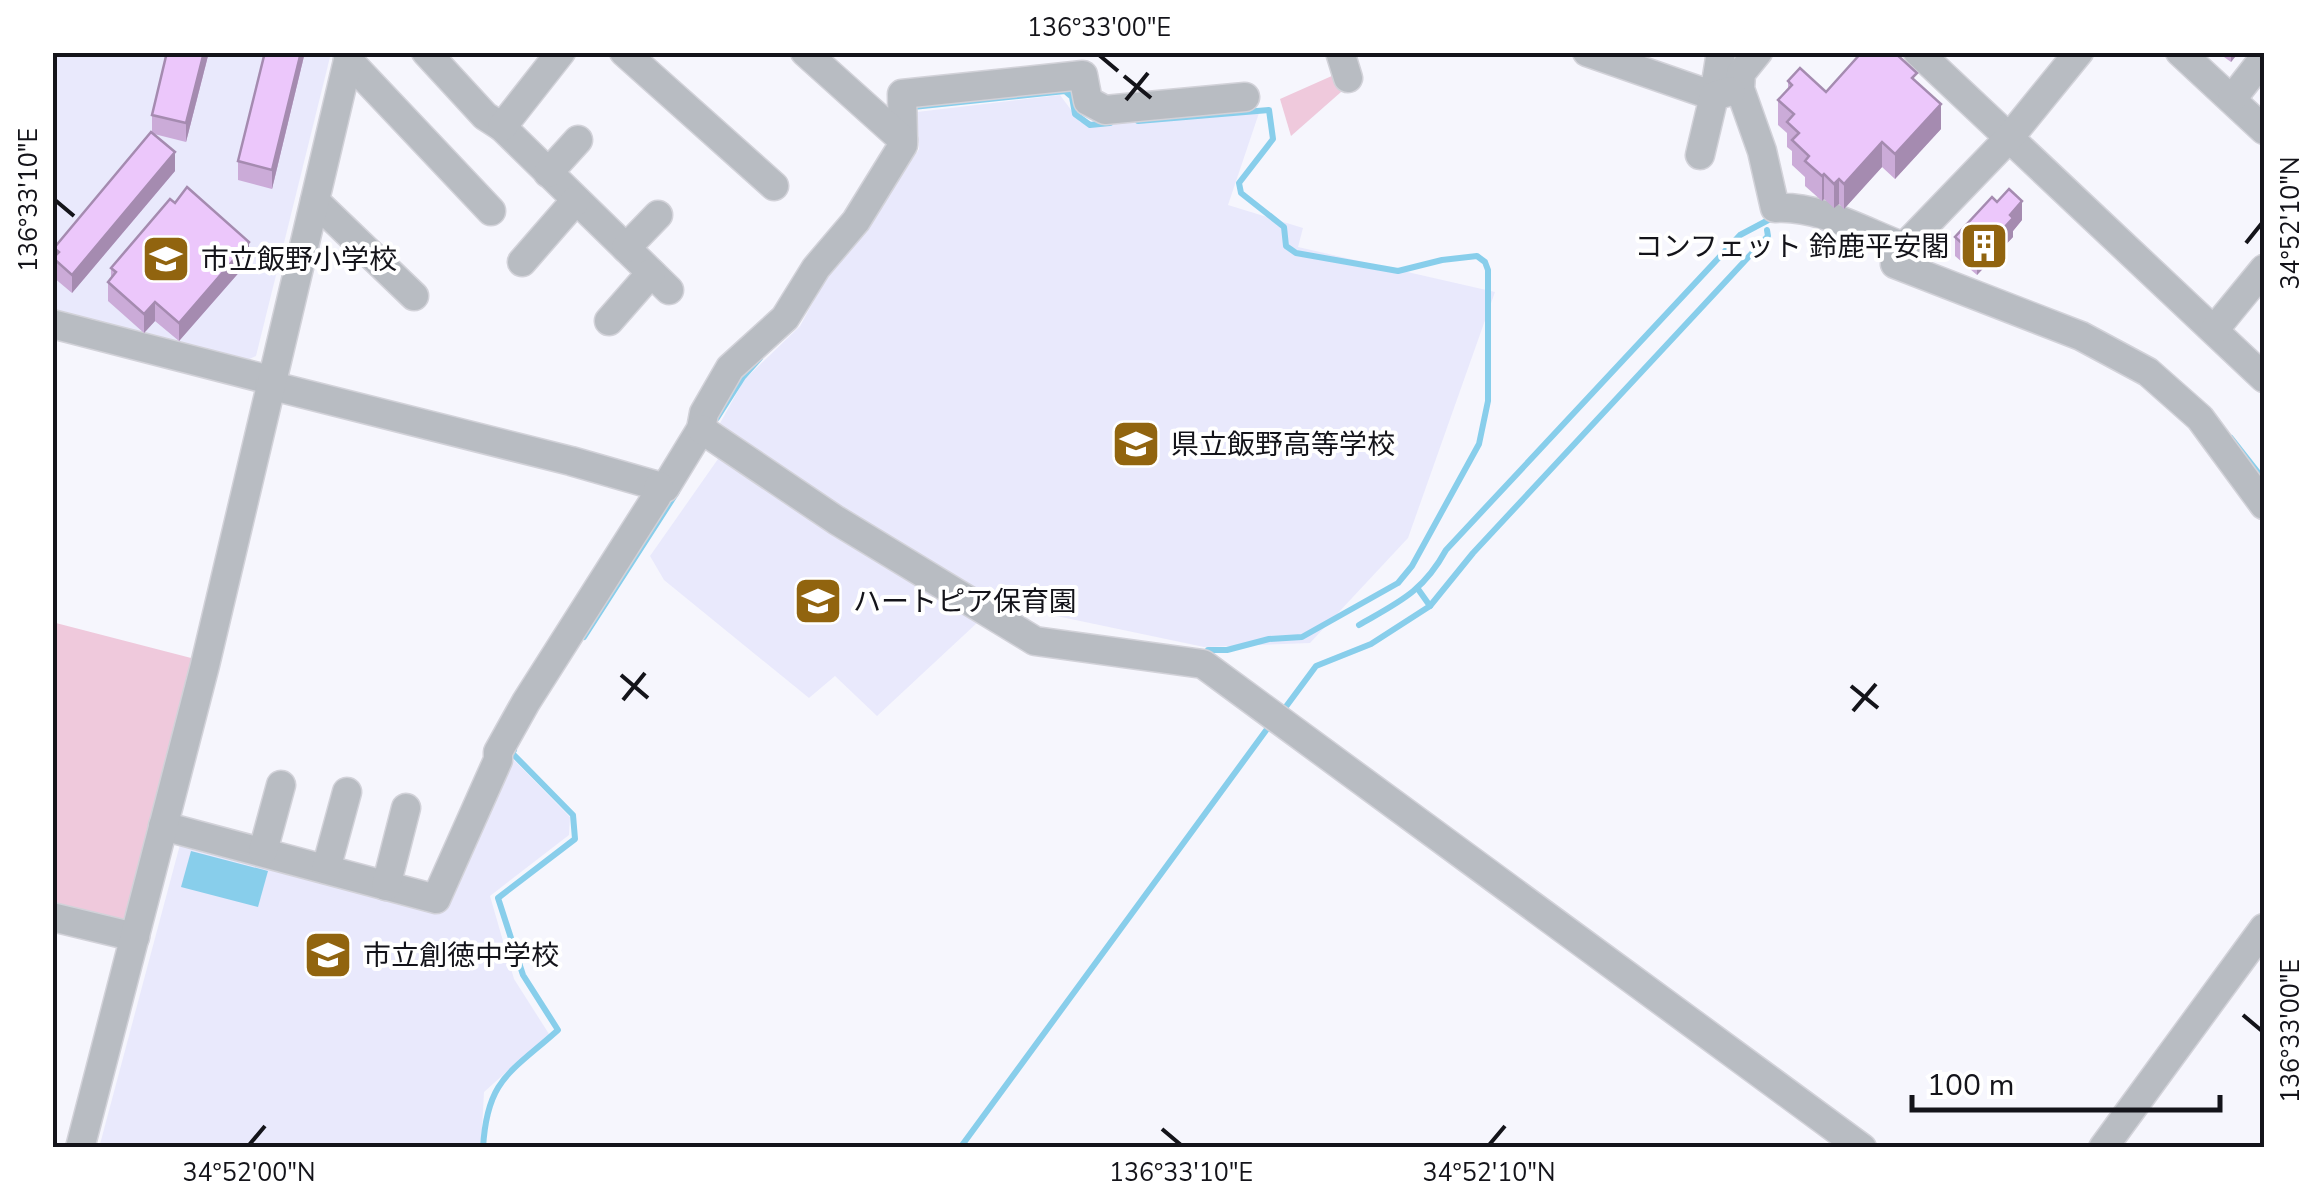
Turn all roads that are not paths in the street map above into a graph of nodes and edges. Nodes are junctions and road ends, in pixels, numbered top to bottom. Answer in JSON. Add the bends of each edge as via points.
{"nodes":[{"id":1,"x":426,"y":52,"type":"edge"},
{"id":2,"x":561,"y":52,"type":"edge"},
{"id":3,"x":624,"y":52,"type":"edge"},
{"id":4,"x":805,"y":52,"type":"edge"},
{"id":5,"x":1587,"y":52,"type":"edge"},
{"id":6,"x":1721,"y":52,"type":"edge"},
{"id":7,"x":1758,"y":52,"type":"edge"},
{"id":8,"x":1918,"y":52,"type":"edge"},
{"id":9,"x":2079,"y":52,"type":"edge"},
{"id":10,"x":2180,"y":52,"type":"edge"},
{"id":11,"x":349,"y":56,"type":"edge"},
{"id":12,"x":2264,"y":58,"type":"edge"},
{"id":13,"x":1082,"y":64,"type":"edge"},
{"id":14,"x":1727,"y":92,"type":"junction"},
{"id":15,"x":1245,"y":97,"type":"dead end"},
{"id":16,"x":2232,"y":99,"type":"junction"},
{"id":17,"x":502,"y":127,"type":"junction"},
{"id":18,"x":2264,"y":130,"type":"edge"},
{"id":19,"x":2009,"y":138,"type":"junction"},
{"id":20,"x":578,"y":140,"type":"dead end"},
{"id":21,"x":902,"y":140,"type":"junction"},
{"id":22,"x":1700,"y":155,"type":"dead end"},
{"id":23,"x":548,"y":173,"type":"junction"},
{"id":24,"x":774,"y":186,"type":"dead end"},
{"id":25,"x":315,"y":200,"type":"junction"},
{"id":26,"x":576,"y":200,"type":"junction"},
{"id":27,"x":490,"y":211,"type":"dead end"},
{"id":28,"x":658,"y":215,"type":"dead end"},
{"id":29,"x":626,"y":248,"type":"junction"},
{"id":30,"x":1900,"y":256,"type":"junction"},
{"id":31,"x":522,"y":262,"type":"dead end"},
{"id":32,"x":2264,"y":269,"type":"edge"},
{"id":33,"x":414,"y":296,"type":"dead end"},
{"id":34,"x":609,"y":320,"type":"dead end"},
{"id":35,"x":52,"y":324,"type":"edge"},
{"id":36,"x":2214,"y":330,"type":"junction"},
{"id":37,"x":2264,"y":378,"type":"edge"},
{"id":38,"x":270,"y":382,"type":"junction"},
{"id":39,"x":701,"y":429,"type":"junction"},
{"id":40,"x":659,"y":486,"type":"junction"},
{"id":41,"x":2264,"y":505,"type":"edge"},
{"id":42,"x":281,"y":785,"type":"dead end"},
{"id":43,"x":347,"y":792,"type":"dead end"},
{"id":44,"x":406,"y":808,"type":"dead end"},
{"id":45,"x":163,"y":826,"type":"junction"},
{"id":46,"x":263,"y":852,"type":"junction"},
{"id":47,"x":326,"y":870,"type":"junction"},
{"id":48,"x":386,"y":886,"type":"junction"},
{"id":49,"x":52,"y":917,"type":"edge"},
{"id":50,"x":2264,"y":928,"type":"edge"},
{"id":51,"x":136,"y":937,"type":"junction"},
{"id":52,"x":80,"y":1148,"type":"edge"},
{"id":53,"x":1862,"y":1148,"type":"edge"},
{"id":54,"x":2103,"y":1148,"type":"edge"}],
"edges":[{"from":1,"to":17,"type":"street"},
{"from":2,"to":17,"type":"street"},
{"from":3,"to":24,"type":"street"},
{"from":4,"to":21,"type":"street"},
{"from":5,"to":14,"type":"street"},
{"from":6,"to":14,"type":"street"},
{"from":7,"to":14,"type":"street"},
{"from":8,"to":19,"type":"street"},
{"from":9,"to":19,"type":"street"},
{"from":10,"to":16,"type":"street"},
{"from":11,"to":25,"type":"street"},
{"from":11,"to":27,"type":"street"},
{"from":12,"to":16,"type":"street"},
{"from":13,"to":15,"type":"street","via":[[1088,101],[1105,110]]},
{"from":13,"to":21,"type":"street","via":[[902,94]]},
{"from":14,"to":22,"type":"street"},
{"from":14,"to":30,"type":"street","via":[[1762,151],[1776,208],[1813,212]]},
{"from":16,"to":18,"type":"street"},
{"from":17,"to":23,"type":"street"},
{"from":19,"to":30,"type":"street"},
{"from":19,"to":36,"type":"street"},
{"from":20,"to":23,"type":"street"},
{"from":21,"to":39,"type":"street","via":[[856,220],[784,318],[730,368]]},
{"from":23,"to":26,"type":"street"},
{"from":25,"to":33,"type":"street"},
{"from":25,"to":38,"type":"street"},
{"from":26,"to":29,"type":"street"},
{"from":26,"to":31,"type":"street"},
{"from":28,"to":29,"type":"street"},
{"from":29,"to":34,"type":"street","via":[[660,281]]},
{"from":30,"to":41,"type":"street","via":[[2148,372],[2200,418]]},
{"from":32,"to":36,"type":"street"},
{"from":35,"to":38,"type":"street"},
{"from":36,"to":37,"type":"street"},
{"from":38,"to":40,"type":"street"},
{"from":38,"to":45,"type":"street"},
{"from":39,"to":40,"type":"street","via":[[664,488]]},
{"from":39,"to":53,"type":"street","via":[[1034,640],[1203,664]]},
{"from":40,"to":48,"type":"street","via":[[498,752],[436,898]]},
{"from":42,"to":46,"type":"street"},
{"from":43,"to":47,"type":"street"},
{"from":44,"to":48,"type":"street"},
{"from":45,"to":46,"type":"street"},
{"from":45,"to":51,"type":"street"},
{"from":46,"to":47,"type":"street"},
{"from":47,"to":48,"type":"street"},
{"from":49,"to":51,"type":"street"},
{"from":50,"to":54,"type":"street"},
{"from":51,"to":52,"type":"street"}]}
